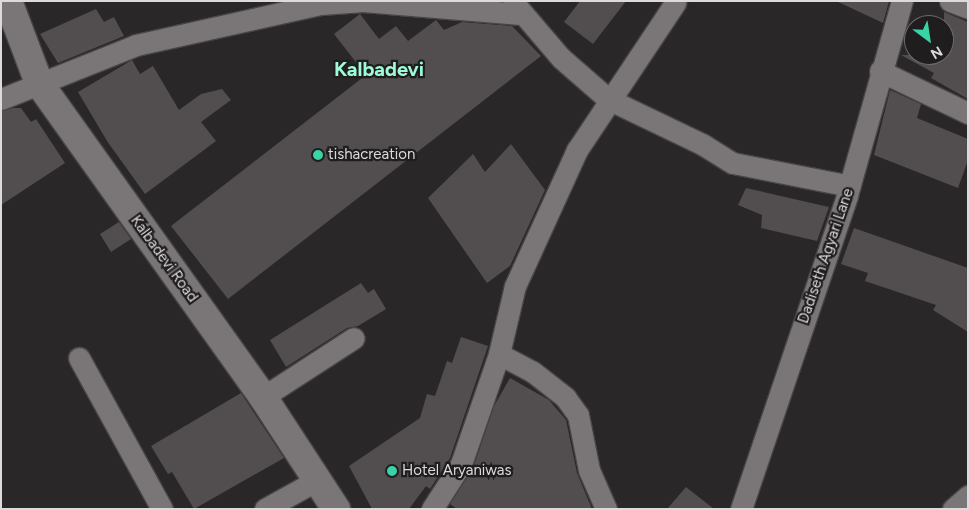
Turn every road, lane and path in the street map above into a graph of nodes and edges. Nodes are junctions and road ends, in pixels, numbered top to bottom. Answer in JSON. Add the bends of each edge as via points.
{"nodes":[{"id":1,"x":8,"y":1,"type":"edge"},
{"id":2,"x":363,"y":1,"type":"edge"},
{"id":3,"x":902,"y":1,"type":"edge"},
{"id":4,"x":950,"y":1,"type":"edge"},
{"id":5,"x":320,"y":3,"type":"edge"},
{"id":6,"x":675,"y":3,"type":"dead end"},
{"id":7,"x":517,"y":8,"type":"edge"},
{"id":8,"x":968,"y":8,"type":"edge"},
{"id":9,"x":880,"y":71,"type":"junction"},
{"id":10,"x":39,"y":83,"type":"junction"},
{"id":11,"x":1,"y":98,"type":"edge"},
{"id":12,"x":608,"y":99,"type":"junction"},
{"id":13,"x":968,"y":113,"type":"edge"},
{"id":14,"x":850,"y":186,"type":"junction"},
{"id":15,"x":354,"y":338,"type":"dead end"},
{"id":16,"x":499,"y":354,"type":"junction"},
{"id":17,"x":79,"y":358,"type":"dead end"},
{"id":18,"x":263,"y":397,"type":"junction"},
{"id":19,"x":317,"y":480,"type":"junction"},
{"id":20,"x":968,"y":496,"type":"edge"},
{"id":21,"x":433,"y":508,"type":"edge"},
{"id":22,"x":162,"y":509,"type":"edge"},
{"id":23,"x":265,"y":509,"type":"edge"},
{"id":24,"x":336,"y":509,"type":"edge"},
{"id":25,"x":606,"y":509,"type":"edge"},
{"id":26,"x":741,"y":509,"type":"edge"},
{"id":27,"x":952,"y":509,"type":"edge"}],
"edges":[{"from":1,"to":10,"type":"main road","name":"Kalbadevi Road"},
{"from":2,"to":5,"type":"street"},
{"from":2,"to":7,"type":"street"},
{"from":3,"to":9,"type":"street","name":"Dadiseth Agyari Lane"},
{"from":4,"to":8,"type":"street"},
{"from":5,"to":10,"type":"street","via":[[136,45]]},
{"from":6,"to":12,"type":"street"},
{"from":7,"to":12,"type":"street","via":[[561,58]]},
{"from":9,"to":13,"type":"street"},
{"from":9,"to":14,"type":"street","name":"Dadiseth Agyari Lane"},
{"from":10,"to":11,"type":"street"},
{"from":10,"to":18,"type":"main road","name":"Kalbadevi Road"},
{"from":12,"to":14,"type":"street","via":[[702,144],[733,163]]},
{"from":12,"to":16,"type":"street","via":[[577,150],[515,286]]},
{"from":14,"to":26,"type":"street","name":"Dadiseth Agyari Lane"},
{"from":15,"to":18,"type":"street"},
{"from":16,"to":21,"type":"street","via":[[461,464]]},
{"from":16,"to":25,"type":"street","via":[[533,372],[565,397],[578,415],[589,470]]},
{"from":17,"to":22,"type":"street"},
{"from":18,"to":19,"type":"main road","name":"Kalbadevi Road"},
{"from":19,"to":23,"type":"street"},
{"from":19,"to":24,"type":"main road","name":"Kalbadevi Road"},
{"from":20,"to":27,"type":"street"}]}
